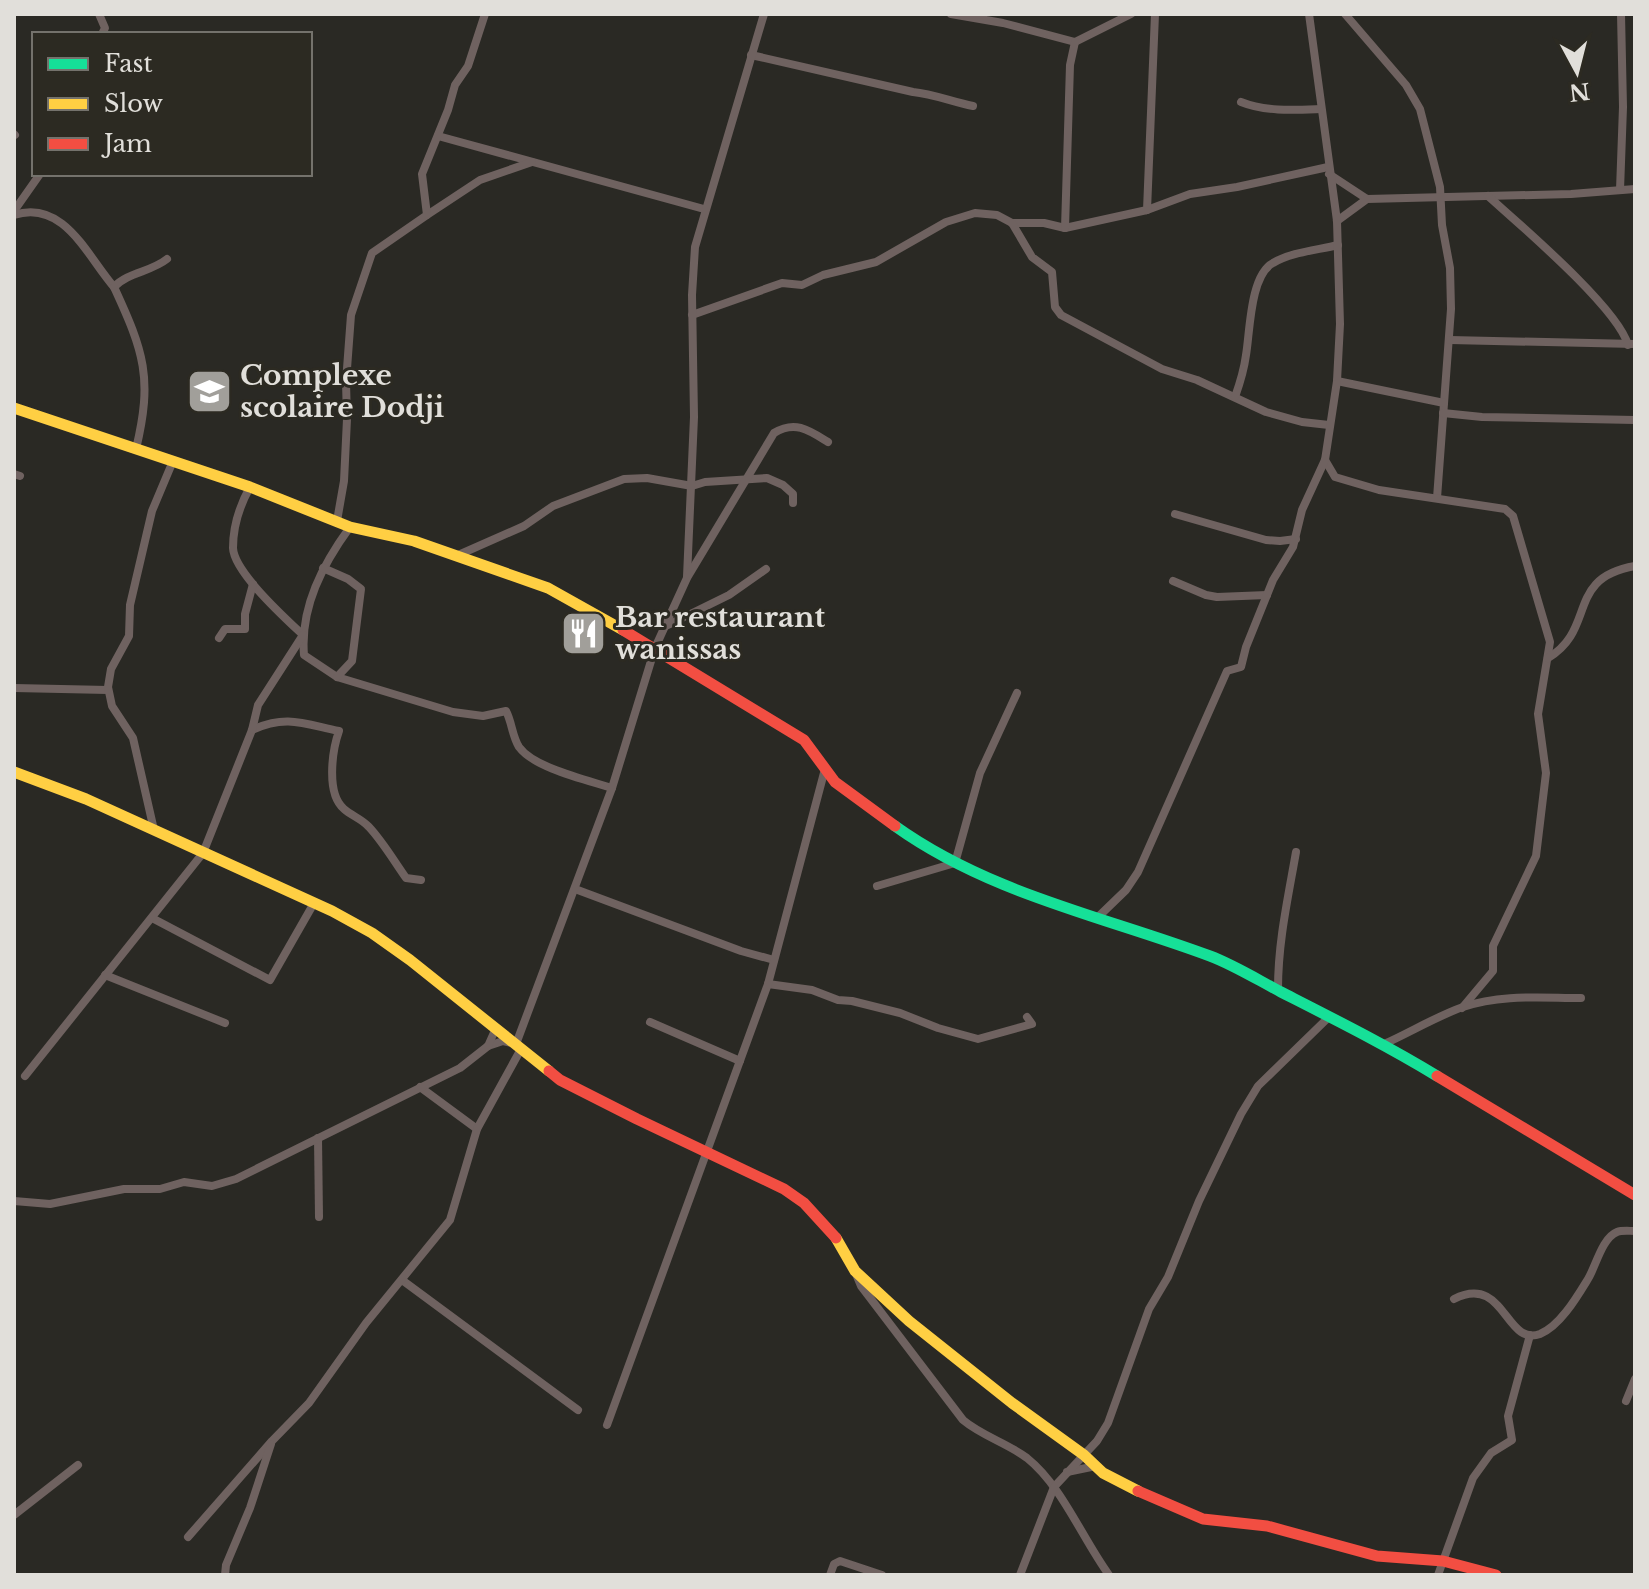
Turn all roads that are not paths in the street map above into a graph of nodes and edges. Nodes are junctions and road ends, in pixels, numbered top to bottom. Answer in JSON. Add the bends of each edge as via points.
{"nodes":[{"id":1,"x":485,"y":14,"type":"edge"},
{"id":2,"x":764,"y":14,"type":"edge"},
{"id":3,"x":951,"y":14,"type":"edge"},
{"id":4,"x":1131,"y":14,"type":"edge"},
{"id":5,"x":1155,"y":14,"type":"edge"},
{"id":6,"x":1309,"y":14,"type":"edge"},
{"id":7,"x":1345,"y":14,"type":"edge"},
{"id":8,"x":1621,"y":14,"type":"edge"},
{"id":9,"x":1075,"y":42,"type":"junction"},
{"id":10,"x":751,"y":55,"type":"junction"},
{"id":11,"x":1241,"y":102,"type":"dead end"},
{"id":12,"x":973,"y":106,"type":"dead end"},
{"id":13,"x":1623,"y":107,"type":"junction"},
{"id":14,"x":1321,"y":109,"type":"junction"},
{"id":15,"x":1635,"y":111,"type":"edge"},
{"id":16,"x":438,"y":136,"type":"junction"},
{"id":17,"x":534,"y":161,"type":"junction"},
{"id":18,"x":1328,"y":171,"type":"junction"},
{"id":19,"x":39,"y":176,"type":"edge"},
{"id":20,"x":1635,"y":189,"type":"edge"},
{"id":21,"x":1620,"y":190,"type":"junction"},
{"id":22,"x":1488,"y":196,"type":"junction"},
{"id":23,"x":1440,"y":198,"type":"junction"},
{"id":24,"x":1367,"y":199,"type":"junction"},
{"id":25,"x":704,"y":209,"type":"junction"},
{"id":26,"x":1147,"y":210,"type":"junction"},
{"id":27,"x":14,"y":213,"type":"edge"},
{"id":28,"x":427,"y":215,"type":"junction"},
{"id":29,"x":1337,"y":221,"type":"junction"},
{"id":30,"x":1012,"y":223,"type":"junction"},
{"id":31,"x":1065,"y":228,"type":"junction"},
{"id":32,"x":1338,"y":245,"type":"junction"},
{"id":33,"x":167,"y":259,"type":"dead end"},
{"id":34,"x":114,"y":287,"type":"junction"},
{"id":35,"x":692,"y":315,"type":"junction"},
{"id":36,"x":1450,"y":340,"type":"junction"},
{"id":37,"x":1632,"y":344,"type":"edge"},
{"id":38,"x":1337,"y":381,"type":"junction"},
{"id":39,"x":1235,"y":397,"type":"junction"},
{"id":40,"x":14,"y":408,"type":"edge"},
{"id":41,"x":1444,"y":408,"type":"junction"},
{"id":42,"x":1635,"y":420,"type":"edge"},
{"id":43,"x":1329,"y":425,"type":"junction"},
{"id":44,"x":828,"y":442,"type":"dead end"},
{"id":45,"x":136,"y":449,"type":"junction"},
{"id":46,"x":1325,"y":460,"type":"junction"},
{"id":47,"x":173,"y":461,"type":"junction"},
{"id":48,"x":1335,"y":477,"type":"junction"},
{"id":49,"x":1317,"y":478,"type":"junction"},
{"id":50,"x":747,"y":479,"type":"junction"},
{"id":51,"x":692,"y":486,"type":"junction"},
{"id":52,"x":250,"y":487,"type":"junction"},
{"id":53,"x":1437,"y":498,"type":"junction"},
{"id":54,"x":793,"y":503,"type":"dead end"},
{"id":55,"x":1175,"y":514,"type":"dead end"},
{"id":56,"x":337,"y":521,"type":"junction"},
{"id":57,"x":350,"y":527,"type":"junction"},
{"id":58,"x":1296,"y":539,"type":"junction"},
{"id":59,"x":456,"y":556,"type":"junction"},
{"id":60,"x":1635,"y":566,"type":"edge"},
{"id":61,"x":323,"y":568,"type":"junction"},
{"id":62,"x":766,"y":569,"type":"dead end"},
{"id":63,"x":687,"y":578,"type":"junction"},
{"id":64,"x":1173,"y":581,"type":"dead end"},
{"id":65,"x":253,"y":584,"type":"junction"},
{"id":66,"x":1267,"y":595,"type":"junction"},
{"id":67,"x":665,"y":626,"type":"junction"},
{"id":68,"x":303,"y":635,"type":"junction"},
{"id":69,"x":219,"y":638,"type":"dead end"},
{"id":70,"x":655,"y":648,"type":"junction"},
{"id":71,"x":1548,"y":658,"type":"junction"},
{"id":72,"x":337,"y":677,"type":"junction"},
{"id":73,"x":14,"y":688,"type":"edge"},
{"id":74,"x":108,"y":690,"type":"junction"},
{"id":75,"x":1017,"y":693,"type":"dead end"},
{"id":76,"x":252,"y":730,"type":"junction"},
{"id":77,"x":825,"y":769,"type":"junction"},
{"id":78,"x":14,"y":772,"type":"edge"},
{"id":79,"x":612,"y":788,"type":"junction"},
{"id":80,"x":154,"y":830,"type":"junction"},
{"id":81,"x":1296,"y":852,"type":"dead end"},
{"id":82,"x":203,"y":853,"type":"junction"},
{"id":83,"x":955,"y":863,"type":"junction"},
{"id":84,"x":421,"y":880,"type":"dead end"},
{"id":85,"x":877,"y":886,"type":"dead end"},
{"id":86,"x":575,"y":889,"type":"junction"},
{"id":87,"x":314,"y":903,"type":"junction"},
{"id":88,"x":152,"y":918,"type":"junction"},
{"id":89,"x":1097,"y":918,"type":"junction"},
{"id":90,"x":774,"y":960,"type":"junction"},
{"id":91,"x":105,"y":975,"type":"junction"},
{"id":92,"x":768,"y":984,"type":"junction"},
{"id":93,"x":1278,"y":989,"type":"junction"},
{"id":94,"x":1581,"y":998,"type":"dead end"},
{"id":95,"x":1462,"y":1008,"type":"junction"},
{"id":96,"x":1027,"y":1017,"type":"dead end"},
{"id":97,"x":1329,"y":1017,"type":"junction"},
{"id":98,"x":650,"y":1022,"type":"dead end"},
{"id":99,"x":225,"y":1023,"type":"dead end"},
{"id":100,"x":496,"y":1028,"type":"junction"},
{"id":101,"x":1384,"y":1044,"type":"junction"},
{"id":102,"x":488,"y":1046,"type":"junction"},
{"id":103,"x":519,"y":1046,"type":"junction"},
{"id":104,"x":740,"y":1061,"type":"junction"},
{"id":105,"x":25,"y":1076,"type":"dead end"},
{"id":106,"x":420,"y":1087,"type":"junction"},
{"id":107,"x":477,"y":1129,"type":"junction"},
{"id":108,"x":318,"y":1138,"type":"junction"},
{"id":109,"x":708,"y":1151,"type":"junction"},
{"id":110,"x":1635,"y":1195,"type":"edge"},
{"id":111,"x":14,"y":1201,"type":"edge"},
{"id":112,"x":319,"y":1217,"type":"dead end"},
{"id":113,"x":1635,"y":1231,"type":"edge"},
{"id":114,"x":855,"y":1271,"type":"junction"},
{"id":115,"x":402,"y":1280,"type":"junction"},
{"id":116,"x":1454,"y":1299,"type":"dead end"},
{"id":117,"x":1530,"y":1335,"type":"junction"},
{"id":118,"x":1635,"y":1379,"type":"edge"},
{"id":119,"x":1626,"y":1401,"type":"dead end"},
{"id":120,"x":578,"y":1410,"type":"dead end"},
{"id":121,"x":607,"y":1425,"type":"dead end"},
{"id":122,"x":272,"y":1441,"type":"junction"},
{"id":123,"x":1084,"y":1455,"type":"junction"},
{"id":124,"x":78,"y":1465,"type":"dead end"},
{"id":125,"x":1096,"y":1466,"type":"junction"},
{"id":126,"x":1067,"y":1472,"type":"junction"},
{"id":127,"x":1054,"y":1487,"type":"junction"},
{"id":128,"x":14,"y":1515,"type":"edge"},
{"id":129,"x":188,"y":1537,"type":"dead end"},
{"id":130,"x":1443,"y":1561,"type":"junction"},
{"id":131,"x":225,"y":1575,"type":"edge"},
{"id":132,"x":830,"y":1575,"type":"edge"},
{"id":133,"x":882,"y":1575,"type":"edge"},
{"id":134,"x":1020,"y":1575,"type":"edge"},
{"id":135,"x":1109,"y":1575,"type":"edge"},
{"id":136,"x":1438,"y":1575,"type":"edge"},
{"id":137,"x":1496,"y":1575,"type":"edge"}],
"edges":[{"from":1,"to":16,"type":"street"},
{"from":2,"to":10,"type":"street"},
{"from":3,"to":9,"type":"street"},
{"from":4,"to":9,"type":"street"},
{"from":5,"to":26,"type":"street"},
{"from":6,"to":14,"type":"street"},
{"from":7,"to":23,"type":"street","via":[[1420,109]]},
{"from":8,"to":13,"type":"street"},
{"from":9,"to":31,"type":"street"},
{"from":10,"to":12,"type":"street"},
{"from":10,"to":25,"type":"street"},
{"from":11,"to":14,"type":"street"},
{"from":13,"to":15,"type":"street"},
{"from":13,"to":21,"type":"street"},
{"from":14,"to":18,"type":"street"},
{"from":16,"to":17,"type":"street"},
{"from":16,"to":28,"type":"street","via":[[422,174]]},
{"from":17,"to":25,"type":"street"},
{"from":17,"to":28,"type":"street","via":[[480,180]]},
{"from":18,"to":24,"type":"street"},
{"from":18,"to":26,"type":"street","via":[[1190,194]]},
{"from":18,"to":29,"type":"street"},
{"from":19,"to":27,"type":"street"},
{"from":20,"to":21,"type":"street"},
{"from":21,"to":22,"type":"street"},
{"from":22,"to":23,"type":"street"},
{"from":22,"to":37,"type":"street","via":[[1599,303]]},
{"from":23,"to":24,"type":"street"},
{"from":23,"to":36,"type":"street","via":[[1450,268]]},
{"from":24,"to":29,"type":"street"},
{"from":25,"to":35,"type":"street","via":[[695,247]]},
{"from":26,"to":31,"type":"street"},
{"from":27,"to":34,"type":"street","via":[[30,210],[63,223]]},
{"from":28,"to":56,"type":"street","via":[[372,253],[351,315],[344,481]]},
{"from":29,"to":32,"type":"street"},
{"from":30,"to":31,"type":"street"},
{"from":30,"to":35,"type":"street","via":[[997,215],[971,214],[946,222],[876,262],[802,285],[782,283]]},
{"from":30,"to":39,"type":"street","via":[[1032,257],[1053,274],[1055,308],[1061,315],[1162,369]]},
{"from":32,"to":38,"type":"street"},
{"from":32,"to":39,"type":"street","via":[[1279,260],[1264,271],[1252,304]]},
{"from":33,"to":34,"type":"street"},
{"from":34,"to":45,"type":"street","via":[[145,371]]},
{"from":35,"to":51,"type":"street"},
{"from":36,"to":37,"type":"street"},
{"from":36,"to":41,"type":"street"},
{"from":38,"to":41,"type":"street"},
{"from":38,"to":43,"type":"street"},
{"from":39,"to":43,"type":"street","via":[[1266,412]]},
{"from":40,"to":45,"type":"main road"},
{"from":41,"to":42,"type":"street","via":[[1482,417]]},
{"from":41,"to":53,"type":"street"},
{"from":43,"to":46,"type":"street"},
{"from":44,"to":50,"type":"street","via":[[804,427],[779,430]]},
{"from":45,"to":47,"type":"main road"},
{"from":46,"to":48,"type":"street"},
{"from":46,"to":49,"type":"street"},
{"from":47,"to":52,"type":"main road"},
{"from":47,"to":74,"type":"street","via":[[155,501],[132,592],[129,636],[111,669]]},
{"from":48,"to":49,"type":"street"},
{"from":48,"to":53,"type":"street"},
{"from":49,"to":58,"type":"street"},
{"from":50,"to":51,"type":"street"},
{"from":50,"to":54,"type":"street","via":[[776,481],[791,492]]},
{"from":50,"to":63,"type":"street"},
{"from":51,"to":59,"type":"street","via":[[647,478],[617,480]]},
{"from":51,"to":63,"type":"street"},
{"from":52,"to":56,"type":"main road"},
{"from":52,"to":65,"type":"street","via":[[241,504],[233,550]]},
{"from":53,"to":71,"type":"street","via":[[1492,505],[1513,516],[1550,642]]},
{"from":55,"to":58,"type":"street","via":[[1266,540]]},
{"from":56,"to":57,"type":"main road"},
{"from":57,"to":59,"type":"main road"},
{"from":57,"to":61,"type":"street"},
{"from":58,"to":66,"type":"street"},
{"from":59,"to":70,"type":"main road","via":[[548,588]]},
{"from":60,"to":71,"type":"street","via":[[1600,578],[1587,592],[1572,636]]},
{"from":61,"to":68,"type":"street"},
{"from":61,"to":72,"type":"street","via":[[361,589],[352,661]]},
{"from":62,"to":67,"type":"street","via":[[729,595]]},
{"from":63,"to":67,"type":"street"},
{"from":64,"to":66,"type":"street","via":[[1217,597]]},
{"from":65,"to":68,"type":"street"},
{"from":65,"to":69,"type":"street","via":[[245,629],[225,629]]},
{"from":66,"to":89,"type":"street","via":[[1244,662],[1227,671],[1138,872]]},
{"from":67,"to":70,"type":"street"},
{"from":68,"to":72,"type":"street","via":[[304,655]]},
{"from":68,"to":76,"type":"street","via":[[258,705]]},
{"from":70,"to":77,"type":"main road","via":[[804,740]]},
{"from":70,"to":79,"type":"street"},
{"from":71,"to":95,"type":"street","via":[[1538,714],[1546,773],[1536,856],[1493,946],[1493,971]]},
{"from":72,"to":79,"type":"street","via":[[453,712],[483,716],[506,711],[524,751]]},
{"from":73,"to":74,"type":"street"},
{"from":74,"to":80,"type":"street","via":[[133,738]]},
{"from":75,"to":83,"type":"street","via":[[980,773]]},
{"from":76,"to":82,"type":"street"},
{"from":76,"to":84,"type":"street","via":[[288,720],[339,731],[333,789],[337,800],[369,826],[406,878]]},
{"from":77,"to":83,"type":"main road","via":[[904,834]]},
{"from":77,"to":90,"type":"street"},
{"from":78,"to":80,"type":"main road"},
{"from":79,"to":86,"type":"street"},
{"from":80,"to":82,"type":"main road"},
{"from":81,"to":93,"type":"street","via":[[1282,927]]},
{"from":82,"to":87,"type":"main road"},
{"from":82,"to":88,"type":"street"},
{"from":83,"to":85,"type":"street"},
{"from":83,"to":89,"type":"main road"},
{"from":86,"to":90,"type":"street"},
{"from":86,"to":103,"type":"street"},
{"from":87,"to":88,"type":"street","via":[[270,980]]},
{"from":87,"to":100,"type":"main road","via":[[372,933]]},
{"from":88,"to":91,"type":"street"},
{"from":89,"to":93,"type":"main road","via":[[1213,957]]},
{"from":90,"to":92,"type":"street"},
{"from":91,"to":99,"type":"street"},
{"from":91,"to":105,"type":"street"},
{"from":92,"to":96,"type":"street","via":[[900,1013],[978,1039],[1032,1024]]},
{"from":92,"to":104,"type":"street"},
{"from":93,"to":97,"type":"main road"},
{"from":94,"to":95,"type":"street","via":[[1517,997]]},
{"from":95,"to":101,"type":"street"},
{"from":97,"to":101,"type":"main road"},
{"from":97,"to":123,"type":"street","via":[[1258,1086],[1241,1114],[1149,1309],[1108,1423]]},
{"from":98,"to":104,"type":"street"},
{"from":100,"to":102,"type":"street"},
{"from":100,"to":103,"type":"main road"},
{"from":101,"to":110,"type":"main road"},
{"from":102,"to":103,"type":"street","via":[[503,1041]]},
{"from":102,"to":106,"type":"street","via":[[460,1068]]},
{"from":103,"to":107,"type":"street"},
{"from":103,"to":109,"type":"main road","via":[[560,1080]]},
{"from":104,"to":109,"type":"street"},
{"from":106,"to":107,"type":"street"},
{"from":106,"to":108,"type":"street"},
{"from":107,"to":115,"type":"street","via":[[450,1220]]},
{"from":108,"to":111,"type":"street","via":[[212,1186],[184,1182],[50,1204]]},
{"from":108,"to":112,"type":"street"},
{"from":109,"to":114,"type":"main road","via":[[804,1203],[833,1232]]},
{"from":109,"to":121,"type":"street"},
{"from":113,"to":117,"type":"street","via":[[1608,1238],[1564,1313],[1551,1327]]},
{"from":114,"to":123,"type":"main road","via":[[921,1330]]},
{"from":114,"to":127,"type":"street","via":[[963,1420],[1025,1457]]},
{"from":115,"to":120,"type":"street"},
{"from":115,"to":122,"type":"street","via":[[309,1403]]},
{"from":116,"to":117,"type":"street","via":[[1472,1294],[1496,1301],[1517,1331]]},
{"from":117,"to":130,"type":"street","via":[[1508,1416],[1512,1440],[1491,1453],[1473,1478]]},
{"from":118,"to":119,"type":"street"},
{"from":122,"to":129,"type":"street"},
{"from":122,"to":131,"type":"street"},
{"from":123,"to":125,"type":"main road"},
{"from":123,"to":126,"type":"street"},
{"from":124,"to":128,"type":"street"},
{"from":125,"to":126,"type":"street"},
{"from":125,"to":130,"type":"main road","via":[[1123,1484],[1203,1519],[1267,1526],[1377,1556]]},
{"from":126,"to":127,"type":"street"},
{"from":127,"to":134,"type":"street"},
{"from":127,"to":135,"type":"street"},
{"from":130,"to":136,"type":"street"},
{"from":130,"to":137,"type":"main road"},
{"from":132,"to":133,"type":"street","via":[[840,1561]]}]}
